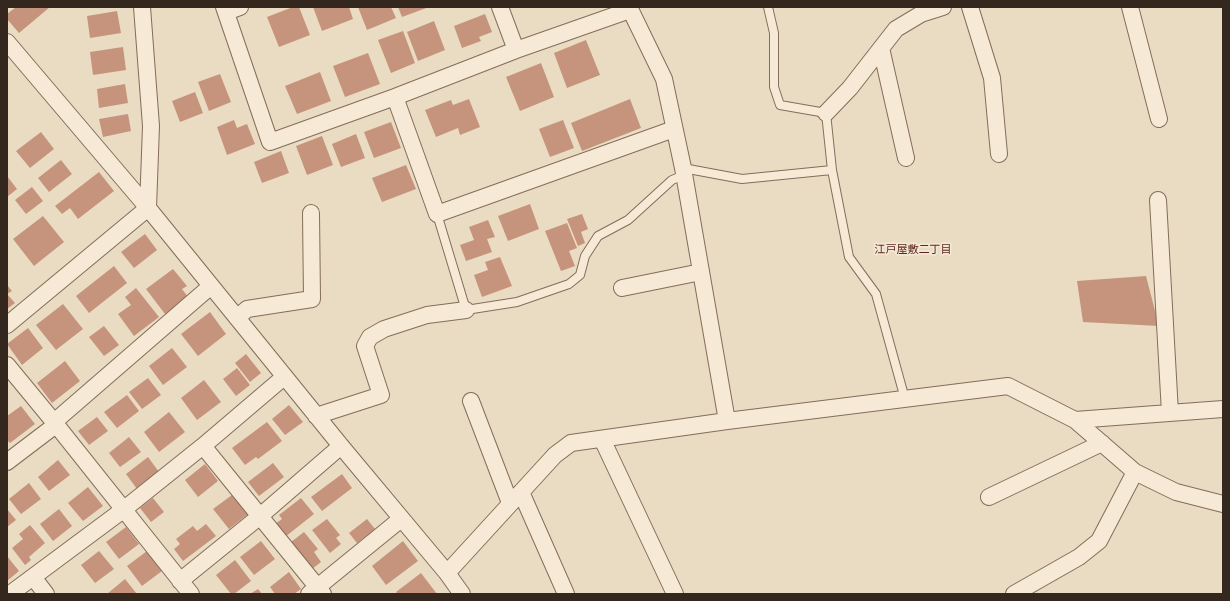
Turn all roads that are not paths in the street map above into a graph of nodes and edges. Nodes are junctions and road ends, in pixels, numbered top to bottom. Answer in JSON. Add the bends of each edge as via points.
{"nodes":[{"id":1,"x":142,"y":7,"type":"edge"},
{"id":2,"x":500,"y":7,"type":"edge"},
{"id":3,"x":768,"y":7,"type":"edge"},
{"id":4,"x":942,"y":7,"type":"edge"},
{"id":5,"x":970,"y":7,"type":"edge"},
{"id":6,"x":1130,"y":7,"type":"edge"},
{"id":7,"x":629,"y":8,"type":"edge"},
{"id":8,"x":230,"y":9,"type":"edge"},
{"id":9,"x":7,"y":42,"type":"edge"},
{"id":10,"x":881,"y":48,"type":"junction"},
{"id":11,"x":516,"y":50,"type":"junction"},
{"id":12,"x":395,"y":97,"type":"junction"},
{"id":13,"x":826,"y":114,"type":"junction"},
{"id":14,"x":1159,"y":119,"type":"dead end"},
{"id":15,"x":674,"y":128,"type":"junction"},
{"id":16,"x":999,"y":154,"type":"dead end"},
{"id":17,"x":906,"y":158,"type":"dead end"},
{"id":18,"x":832,"y":170,"type":"junction"},
{"id":19,"x":683,"y":172,"type":"junction"},
{"id":20,"x":1158,"y":200,"type":"dead end"},
{"id":21,"x":148,"y":208,"type":"junction"},
{"id":22,"x":311,"y":213,"type":"dead end"},
{"id":23,"x":438,"y":214,"type":"junction"},
{"id":24,"x":701,"y":272,"type":"junction"},
{"id":25,"x":211,"y":286,"type":"junction"},
{"id":26,"x":622,"y":288,"type":"dead end"},
{"id":27,"x":466,"y":310,"type":"junction"},
{"id":28,"x":237,"y":318,"type":"junction"},
{"id":29,"x":7,"y":325,"type":"edge"},
{"id":30,"x":7,"y":365,"type":"edge"},
{"id":31,"x":284,"y":377,"type":"junction"},
{"id":32,"x":905,"y":399,"type":"junction"},
{"id":33,"x":471,"y":401,"type":"dead end"},
{"id":34,"x":1223,"y":409,"type":"edge"},
{"id":35,"x":1170,"y":413,"type":"junction"},
{"id":36,"x":316,"y":416,"type":"junction"},
{"id":37,"x":1075,"y":420,"type":"junction"},
{"id":38,"x":727,"y":421,"type":"junction"},
{"id":39,"x":55,"y":423,"type":"junction"},
{"id":40,"x":602,"y":439,"type":"junction"},
{"id":41,"x":1102,"y":443,"type":"junction"},
{"id":42,"x":203,"y":446,"type":"junction"},
{"id":43,"x":341,"y":446,"type":"junction"},
{"id":44,"x":7,"y":462,"type":"edge"},
{"id":45,"x":1135,"y":472,"type":"junction"},
{"id":46,"x":989,"y":497,"type":"dead end"},
{"id":47,"x":516,"y":498,"type":"junction"},
{"id":48,"x":1223,"y":504,"type":"edge"},
{"id":49,"x":123,"y":510,"type":"junction"},
{"id":50,"x":259,"y":517,"type":"junction"},
{"id":51,"x":401,"y":519,"type":"junction"},
{"id":52,"x":447,"y":573,"type":"junction"},
{"id":53,"x":33,"y":577,"type":"junction"},
{"id":54,"x":180,"y":581,"type":"junction"},
{"id":55,"x":316,"y":592,"type":"edge"},
{"id":56,"x":458,"y":592,"type":"edge"},
{"id":57,"x":10,"y":594,"type":"edge"},
{"id":58,"x":46,"y":594,"type":"edge"},
{"id":59,"x":191,"y":594,"type":"edge"},
{"id":60,"x":566,"y":594,"type":"edge"},
{"id":61,"x":675,"y":594,"type":"edge"},
{"id":62,"x":1014,"y":594,"type":"edge"}],
"edges":[{"from":1,"to":21,"type":"street","via":[[151,126]]},
{"from":2,"to":11,"type":"street"},
{"from":3,"to":13,"type":"lane","via":[[774,33],[774,87],[780,105]]},
{"from":4,"to":10,"type":"street","via":[[921,14],[896,29]]},
{"from":5,"to":16,"type":"street","via":[[992,78]]},
{"from":6,"to":14,"type":"street"},
{"from":7,"to":11,"type":"street"},
{"from":7,"to":15,"type":"street","via":[[664,79]]},
{"from":8,"to":12,"type":"street","via":[[270,142]]},
{"from":9,"to":21,"type":"street"},
{"from":10,"to":13,"type":"street"},
{"from":10,"to":17,"type":"street"},
{"from":11,"to":12,"type":"street"},
{"from":12,"to":23,"type":"street"},
{"from":13,"to":18,"type":"lane"},
{"from":15,"to":19,"type":"street"},
{"from":15,"to":23,"type":"street"},
{"from":18,"to":19,"type":"lane","via":[[742,180]]},
{"from":18,"to":32,"type":"lane","via":[[849,257],[876,294]]},
{"from":19,"to":24,"type":"street"},
{"from":19,"to":27,"type":"lane","via":[[628,220],[598,236],[585,256],[580,275],[569,284],[517,302]]},
{"from":20,"to":35,"type":"street"},
{"from":21,"to":25,"type":"street"},
{"from":21,"to":29,"type":"street"},
{"from":22,"to":28,"type":"street","via":[[312,299],[248,309]]},
{"from":23,"to":27,"type":"lane"},
{"from":24,"to":26,"type":"street"},
{"from":24,"to":38,"type":"street"},
{"from":25,"to":28,"type":"street"},
{"from":25,"to":39,"type":"street"},
{"from":27,"to":36,"type":"street","via":[[427,315],[384,329],[370,337],[365,346],[381,395]]},
{"from":28,"to":31,"type":"street"},
{"from":30,"to":39,"type":"street"},
{"from":31,"to":36,"type":"street"},
{"from":31,"to":42,"type":"street"},
{"from":32,"to":37,"type":"street","via":[[1008,386]]},
{"from":32,"to":38,"type":"street"},
{"from":33,"to":47,"type":"street"},
{"from":34,"to":35,"type":"street"},
{"from":35,"to":37,"type":"street"},
{"from":36,"to":43,"type":"street"},
{"from":37,"to":41,"type":"street"},
{"from":38,"to":40,"type":"street"},
{"from":39,"to":44,"type":"street"},
{"from":39,"to":49,"type":"street"},
{"from":40,"to":47,"type":"street","via":[[571,443],[555,455]]},
{"from":40,"to":61,"type":"street"},
{"from":41,"to":45,"type":"street"},
{"from":41,"to":46,"type":"street"},
{"from":42,"to":49,"type":"street"},
{"from":42,"to":50,"type":"street"},
{"from":43,"to":50,"type":"street"},
{"from":43,"to":51,"type":"street"},
{"from":45,"to":48,"type":"street","via":[[1176,492]]},
{"from":45,"to":62,"type":"street","via":[[1099,541],[1079,557]]},
{"from":47,"to":52,"type":"street"},
{"from":47,"to":60,"type":"street"},
{"from":49,"to":53,"type":"street"},
{"from":49,"to":54,"type":"street"},
{"from":50,"to":54,"type":"street"},
{"from":50,"to":55,"type":"street"},
{"from":51,"to":52,"type":"street"},
{"from":51,"to":55,"type":"street"},
{"from":52,"to":56,"type":"street"},
{"from":53,"to":57,"type":"street"},
{"from":53,"to":58,"type":"street"},
{"from":54,"to":59,"type":"street"}]}
